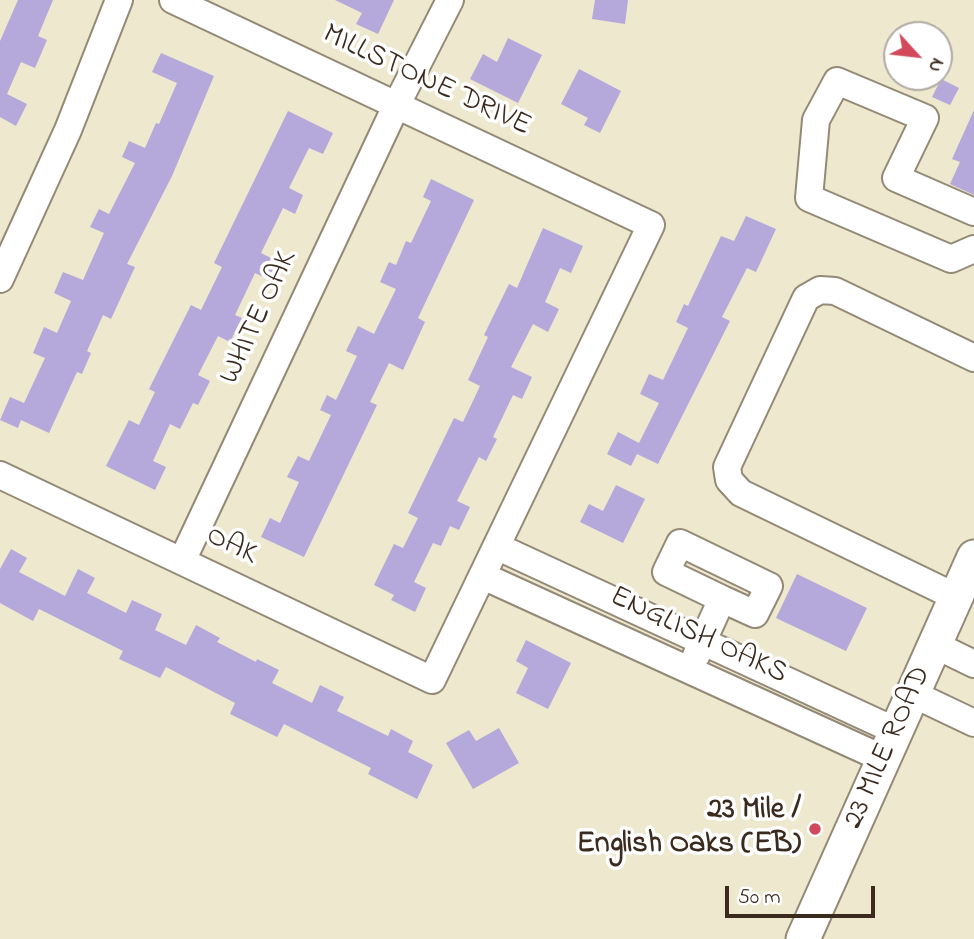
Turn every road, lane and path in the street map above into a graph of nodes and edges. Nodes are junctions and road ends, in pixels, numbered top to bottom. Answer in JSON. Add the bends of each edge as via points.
{"nodes":[{"id":1,"x":119,"y":0,"type":"edge"},
{"id":2,"x":173,"y":0,"type":"edge"},
{"id":3,"x":450,"y":0,"type":"edge"},
{"id":4,"x":397,"y":104,"type":"junction"},
{"id":5,"x":974,"y":212,"type":"edge"},
{"id":6,"x":974,"y":249,"type":"edge"},
{"id":7,"x":0,"y":279,"type":"edge"},
{"id":8,"x":974,"y":358,"type":"edge"},
{"id":9,"x":0,"y":475,"type":"edge"},
{"id":10,"x":498,"y":547,"type":"junction"},
{"id":11,"x":974,"y":557,"type":"edge"},
{"id":12,"x":182,"y":561,"type":"junction"},
{"id":13,"x":484,"y":576,"type":"junction"},
{"id":14,"x":956,"y":597,"type":"junction"},
{"id":15,"x":722,"y":599,"type":"dead end"},
{"id":16,"x":702,"y":641,"type":"junction"},
{"id":17,"x":935,"y":645,"type":"junction"},
{"id":18,"x":974,"y":664,"type":"edge"},
{"id":19,"x":690,"y":669,"type":"junction"},
{"id":20,"x":913,"y":694,"type":"junction"},
{"id":21,"x":974,"y":723,"type":"edge"},
{"id":22,"x":890,"y":745,"type":"junction"},
{"id":23,"x":803,"y":939,"type":"edge"}],
"edges":[{"from":1,"to":7,"type":"street","via":[[68,130]]},
{"from":2,"to":4,"type":"street","name":"MILLSTONE DRIVE"},
{"from":3,"to":4,"type":"street","name":"WHITE OAK"},
{"from":4,"to":10,"type":"street","name":"MILLSTONE DRIVE","via":[[651,225]]},
{"from":4,"to":12,"type":"street","name":"WHITE OAK"},
{"from":5,"to":6,"type":"street","via":[[896,178],[925,118],[836,80],[816,120],[809,198],[951,259]]},
{"from":8,"to":14,"type":"street","via":[[835,291],[820,290],[806,298],[727,467],[729,480],[741,493]]},
{"from":9,"to":12,"type":"street","name":"OAK"},
{"from":10,"to":13,"type":"street"},
{"from":10,"to":16,"type":"street","name":"ENGLISH OAKS"},
{"from":11,"to":14,"type":"main road","name":"23 MILE ROAD"},
{"from":12,"to":13,"type":"street","name":"OAK","via":[[432,680]]},
{"from":13,"to":19,"type":"street","name":"ENGLISH OAKS"},
{"from":14,"to":17,"type":"main road","name":"23 MILE ROAD"},
{"from":15,"to":16,"type":"street"},
{"from":16,"to":19,"type":"street"},
{"from":16,"to":22,"type":"street","name":"ENGLISH OAKS"},
{"from":17,"to":18,"type":"street"},
{"from":17,"to":20,"type":"main road","name":"23 MILE ROAD"},
{"from":19,"to":22,"type":"street","name":"ENGLISH OAKS"},
{"from":20,"to":21,"type":"street"},
{"from":20,"to":22,"type":"main road","name":"23 MILE ROAD"},
{"from":22,"to":23,"type":"main road","name":"23 MILE ROAD"}]}
